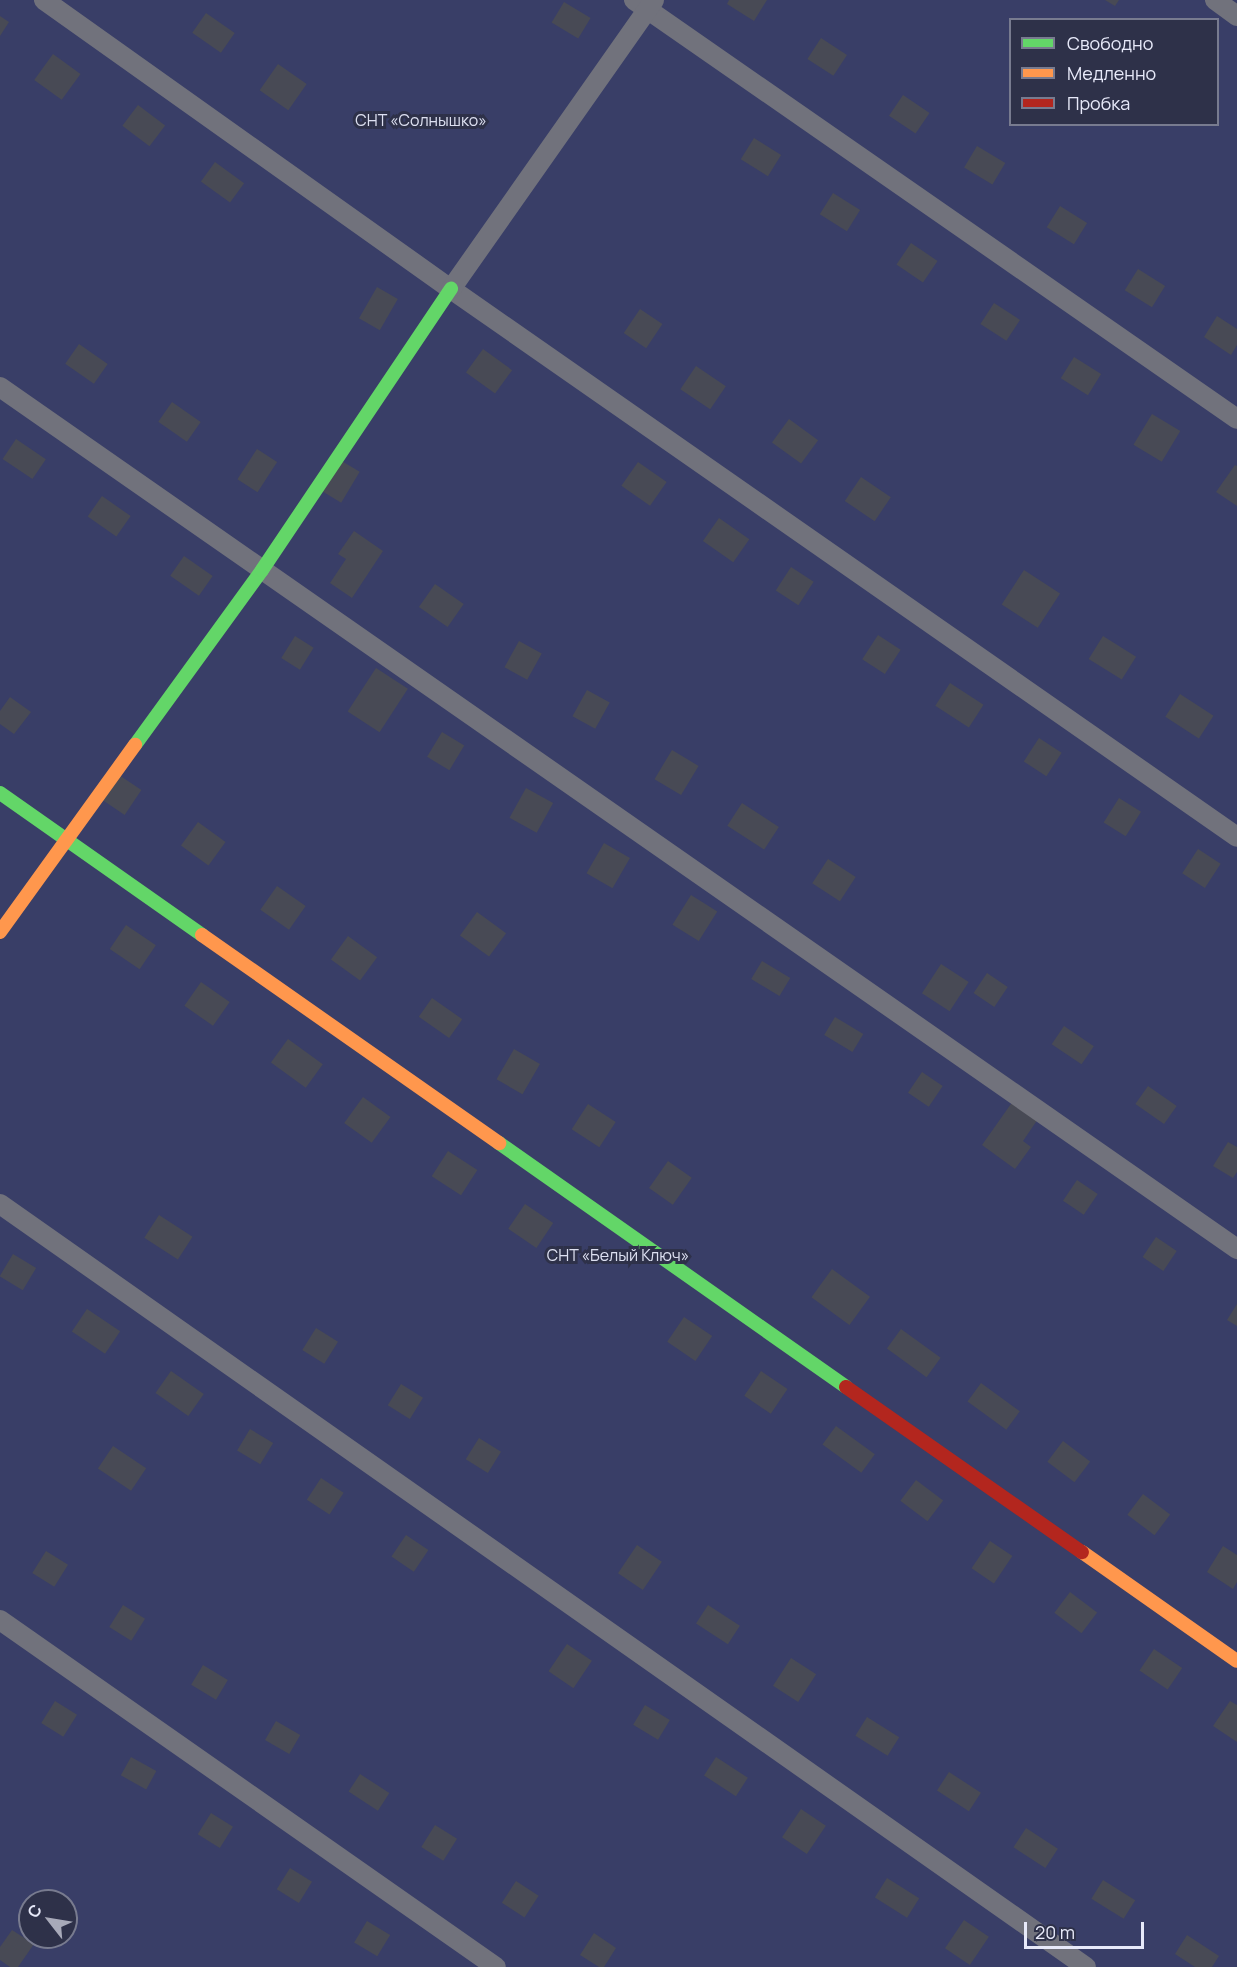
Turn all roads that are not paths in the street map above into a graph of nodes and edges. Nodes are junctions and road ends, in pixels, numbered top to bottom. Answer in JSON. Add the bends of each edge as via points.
{"nodes":[{"id":1,"x":44,"y":0,"type":"edge"},
{"id":2,"x":1215,"y":0,"type":"edge"},
{"id":3,"x":645,"y":3,"type":"edge"},
{"id":4,"x":1237,"y":16,"type":"edge"},
{"id":5,"x":451,"y":289,"type":"junction"},
{"id":6,"x":0,"y":387,"type":"edge"},
{"id":7,"x":1237,"y":419,"type":"edge"},
{"id":8,"x":262,"y":570,"type":"junction"},
{"id":9,"x":0,"y":794,"type":"edge"},
{"id":10,"x":1237,"y":837,"type":"edge"},
{"id":11,"x":65,"y":839,"type":"junction"},
{"id":12,"x":0,"y":932,"type":"edge"},
{"id":13,"x":0,"y":1204,"type":"edge"},
{"id":14,"x":1237,"y":1250,"type":"edge"},
{"id":15,"x":0,"y":1620,"type":"edge"},
{"id":16,"x":1237,"y":1661,"type":"edge"},
{"id":17,"x":495,"y":1967,"type":"edge"},
{"id":18,"x":1086,"y":1967,"type":"edge"}],
"edges":[{"from":1,"to":5,"type":"lane"},
{"from":2,"to":4,"type":"lane"},
{"from":3,"to":5,"type":"lane"},
{"from":3,"to":7,"type":"lane"},
{"from":5,"to":8,"type":"street"},
{"from":5,"to":10,"type":"lane"},
{"from":6,"to":8,"type":"lane"},
{"from":8,"to":11,"type":"street"},
{"from":8,"to":14,"type":"lane"},
{"from":9,"to":11,"type":"street"},
{"from":11,"to":12,"type":"street"},
{"from":11,"to":16,"type":"street"},
{"from":13,"to":18,"type":"lane"},
{"from":15,"to":17,"type":"lane"}]}
